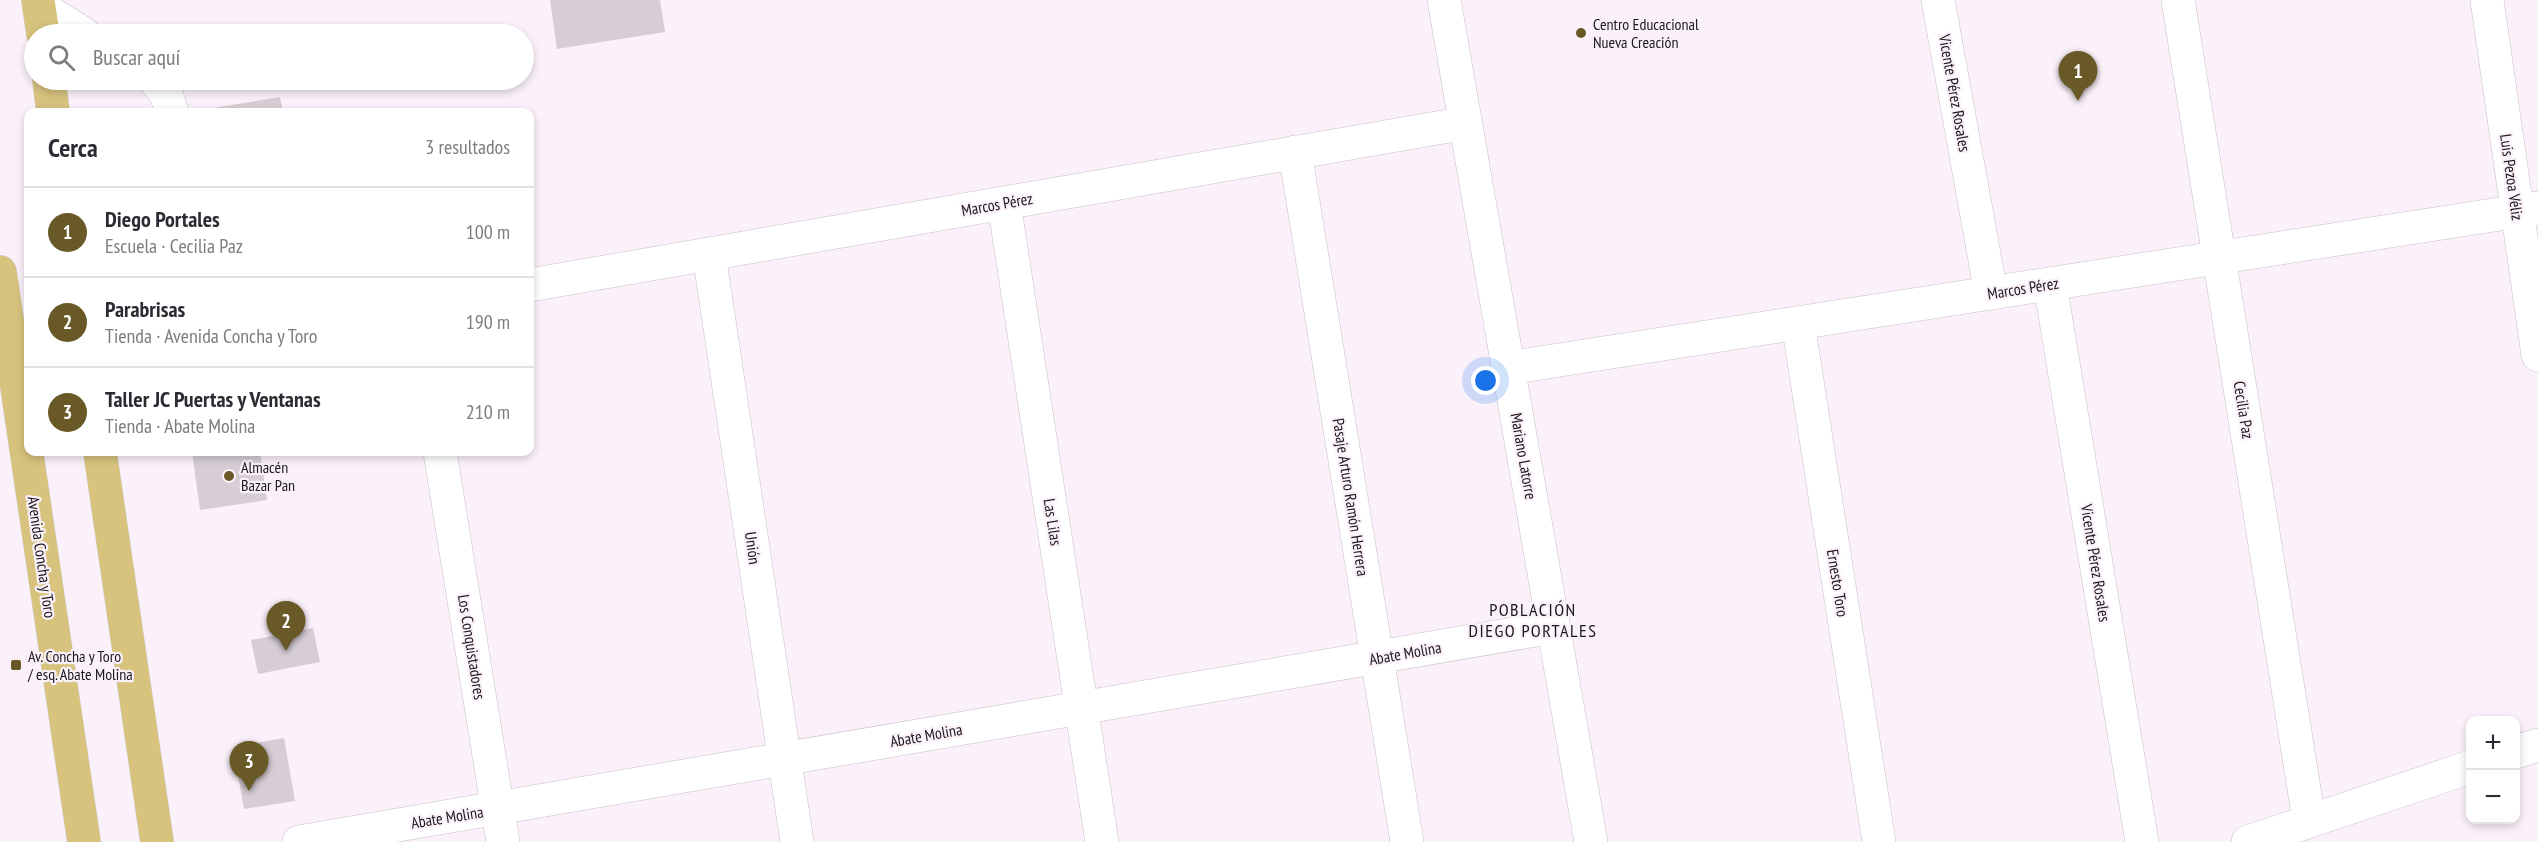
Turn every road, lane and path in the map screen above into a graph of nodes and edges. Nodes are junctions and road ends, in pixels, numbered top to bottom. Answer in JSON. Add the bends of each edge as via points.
{"nodes":[{"id":1,"x":1444,"y":0,"type":"edge"},
{"id":2,"x":1938,"y":0,"type":"edge"},
{"id":3,"x":2178,"y":0,"type":"edge"},
{"id":4,"x":2487,"y":0,"type":"edge"},
{"id":5,"x":40,"y":14,"type":"edge"},
{"id":6,"x":62,"y":24,"type":"edge"},
{"id":7,"x":50,"y":90,"type":"edge"},
{"id":8,"x":163,"y":90,"type":"edge"},
{"id":9,"x":52,"y":108,"type":"edge"},
{"id":10,"x":171,"y":108,"type":"edge"},
{"id":11,"x":1466,"y":123,"type":"junction"},
{"id":12,"x":1295,"y":153,"type":"junction"},
{"id":13,"x":1004,"y":203,"type":"junction"},
{"id":14,"x":2527,"y":210,"type":"edge"},
{"id":15,"x":709,"y":254,"type":"junction"},
{"id":16,"x":2219,"y":258,"type":"junction"},
{"id":17,"x":0,"y":272,"type":"edge"},
{"id":18,"x":534,"y":284,"type":"edge"},
{"id":19,"x":2050,"y":284,"type":"junction"},
{"id":20,"x":1991,"y":293,"type":"junction"},
{"id":21,"x":1798,"y":323,"type":"junction"},
{"id":22,"x":2538,"y":355,"type":"edge"},
{"id":23,"x":1508,"y":368,"type":"junction"},
{"id":24,"x":15,"y":375,"type":"edge"},
{"id":25,"x":24,"y":436,"type":"edge"},
{"id":26,"x":27,"y":456,"type":"edge"},
{"id":27,"x":101,"y":456,"type":"edge"},
{"id":28,"x":441,"y":456,"type":"edge"},
{"id":29,"x":1553,"y":627,"type":"junction"},
{"id":30,"x":1378,"y":658,"type":"junction"},
{"id":31,"x":1081,"y":708,"type":"junction"},
{"id":32,"x":2538,"y":745,"type":"edge"},
{"id":33,"x":2520,"y":751,"type":"edge"},
{"id":34,"x":784,"y":759,"type":"junction"},
{"id":35,"x":2466,"y":768,"type":"edge"},
{"id":36,"x":498,"y":808,"type":"junction"},
{"id":37,"x":2309,"y":820,"type":"junction"},
{"id":38,"x":84,"y":842,"type":"edge"},
{"id":39,"x":157,"y":842,"type":"edge"},
{"id":40,"x":299,"y":842,"type":"edge"},
{"id":41,"x":503,"y":842,"type":"edge"},
{"id":42,"x":797,"y":842,"type":"edge"},
{"id":43,"x":1102,"y":842,"type":"edge"},
{"id":44,"x":1407,"y":842,"type":"edge"},
{"id":45,"x":1591,"y":842,"type":"edge"},
{"id":46,"x":1879,"y":842,"type":"edge"},
{"id":47,"x":2142,"y":842,"type":"edge"},
{"id":48,"x":2248,"y":842,"type":"edge"}],
"edges":[{"from":1,"to":11,"type":"street","name":"Mariano Latorre"},
{"from":2,"to":20,"type":"street","name":"Vicente Pérez Rosales"},
{"from":3,"to":16,"type":"street","name":"Cecilia Paz"},
{"from":4,"to":14,"type":"street","name":"Luis Pezoa Véliz"},
{"from":5,"to":6,"type":"street"},
{"from":7,"to":9,"type":"main road"},
{"from":8,"to":10,"type":"street"},
{"from":11,"to":12,"type":"street","name":"Marcos Pérez"},
{"from":11,"to":23,"type":"street","name":"Mariano Latorre"},
{"from":12,"to":13,"type":"street","name":"Marcos Pérez"},
{"from":12,"to":30,"type":"street","name":"Pasaje Arturo Ramón Herrera"},
{"from":13,"to":15,"type":"street","name":"Marcos Pérez"},
{"from":13,"to":31,"type":"street","name":"Las Lilas"},
{"from":14,"to":16,"type":"street","name":"Marcos Pérez"},
{"from":14,"to":22,"type":"street","name":"Luis Pezoa Véliz"},
{"from":15,"to":18,"type":"street","name":"Marcos Pérez"},
{"from":15,"to":34,"type":"street","name":"Unión"},
{"from":16,"to":19,"type":"street","name":"Marcos Pérez"},
{"from":16,"to":37,"type":"street","name":"Cecilia Paz"},
{"from":17,"to":24,"type":"main road","name":"Avenida Concha y Toro"},
{"from":19,"to":20,"type":"street","name":"Marcos Pérez"},
{"from":19,"to":47,"type":"street","name":"Vicente Pérez Rosales"},
{"from":20,"to":21,"type":"street","name":"Marcos Pérez"},
{"from":21,"to":23,"type":"street","name":"Marcos Pérez"},
{"from":21,"to":46,"type":"street","name":"Ernesto Toro"},
{"from":23,"to":29,"type":"street","name":"Mariano Latorre"},
{"from":24,"to":25,"type":"main road","name":"Avenida Concha y Toro"},
{"from":26,"to":38,"type":"main road","name":"Avenida Concha y Toro"},
{"from":27,"to":39,"type":"main road"},
{"from":28,"to":36,"type":"street","name":"Los Conquistadores"},
{"from":29,"to":30,"type":"street","name":"Abate Molina"},
{"from":29,"to":45,"type":"street","name":"Mariano Latorre"},
{"from":30,"to":31,"type":"street","name":"Abate Molina"},
{"from":30,"to":44,"type":"street","name":"Pasaje Arturo Ramón Herrera"},
{"from":31,"to":34,"type":"street","name":"Abate Molina"},
{"from":31,"to":43,"type":"street","name":"Las Lilas"},
{"from":32,"to":33,"type":"street"},
{"from":34,"to":36,"type":"street","name":"Abate Molina"},
{"from":34,"to":42,"type":"street","name":"Unión"},
{"from":35,"to":37,"type":"street"},
{"from":36,"to":40,"type":"street","name":"Abate Molina"},
{"from":36,"to":41,"type":"street","name":"Los Conquistadores"},
{"from":37,"to":48,"type":"street"}]}
